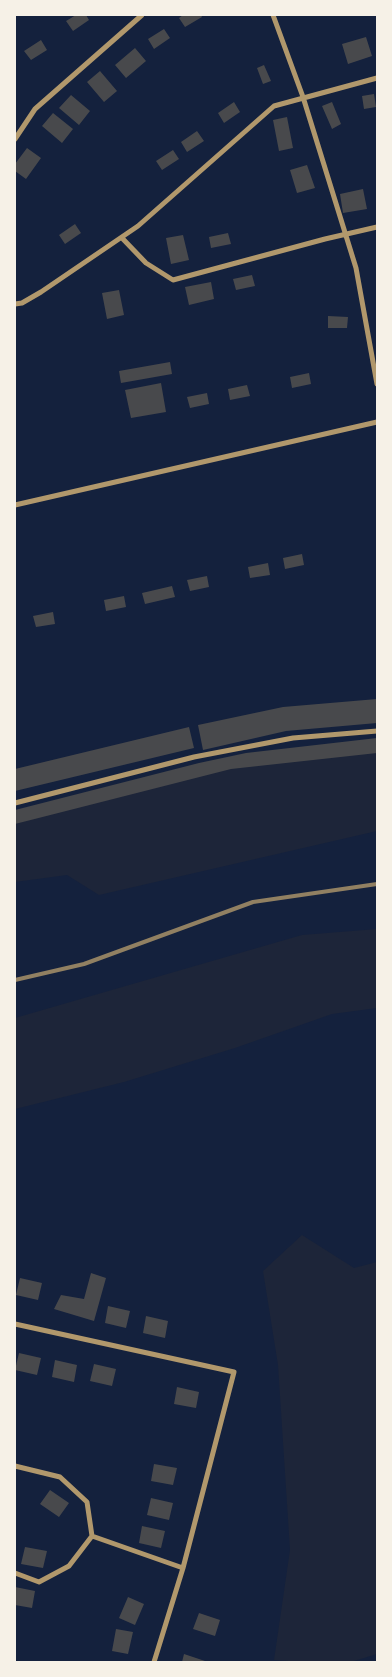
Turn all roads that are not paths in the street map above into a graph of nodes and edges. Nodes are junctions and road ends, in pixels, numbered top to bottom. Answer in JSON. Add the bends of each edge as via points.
{"nodes":[{"id":1,"x":142,"y":15,"type":"edge"},
{"id":2,"x":273,"y":15,"type":"edge"},
{"id":3,"x":377,"y":78,"type":"edge"},
{"id":4,"x":303,"y":98,"type":"junction"},
{"id":5,"x":15,"y":140,"type":"edge"},
{"id":6,"x":377,"y":227,"type":"edge"},
{"id":7,"x":346,"y":235,"type":"junction"},
{"id":8,"x":122,"y":238,"type":"junction"},
{"id":9,"x":15,"y":304,"type":"edge"},
{"id":10,"x":377,"y":384,"type":"edge"},
{"id":11,"x":377,"y":422,"type":"edge"},
{"id":12,"x":15,"y":505,"type":"edge"},
{"id":13,"x":377,"y":731,"type":"edge"},
{"id":14,"x":15,"y":803,"type":"edge"},
{"id":15,"x":15,"y":1324,"type":"edge"},
{"id":16,"x":15,"y":1466,"type":"edge"},
{"id":17,"x":92,"y":1536,"type":"junction"},
{"id":18,"x":184,"y":1568,"type":"junction"},
{"id":19,"x":15,"y":1573,"type":"edge"},
{"id":20,"x":154,"y":1662,"type":"edge"}],
"edges":[{"from":1,"to":5,"type":"street","via":[[35,109]]},
{"from":2,"to":4,"type":"street"},
{"from":3,"to":4,"type":"street"},
{"from":4,"to":7,"type":"street"},
{"from":4,"to":8,"type":"street","via":[[274,106]]},
{"from":6,"to":7,"type":"street"},
{"from":7,"to":8,"type":"street","via":[[173,280],[146,263]]},
{"from":7,"to":10,"type":"street","via":[[356,268]]},
{"from":8,"to":9,"type":"street","via":[[41,292]]},
{"from":11,"to":12,"type":"street"},
{"from":13,"to":14,"type":"street","via":[[292,738],[194,757]]},
{"from":15,"to":18,"type":"street","via":[[234,1372]]},
{"from":16,"to":17,"type":"street","via":[[60,1477],[67,1483],[87,1502]]},
{"from":17,"to":18,"type":"street"},
{"from":17,"to":19,"type":"street","via":[[69,1566],[39,1582]]},
{"from":18,"to":20,"type":"street"}]}
